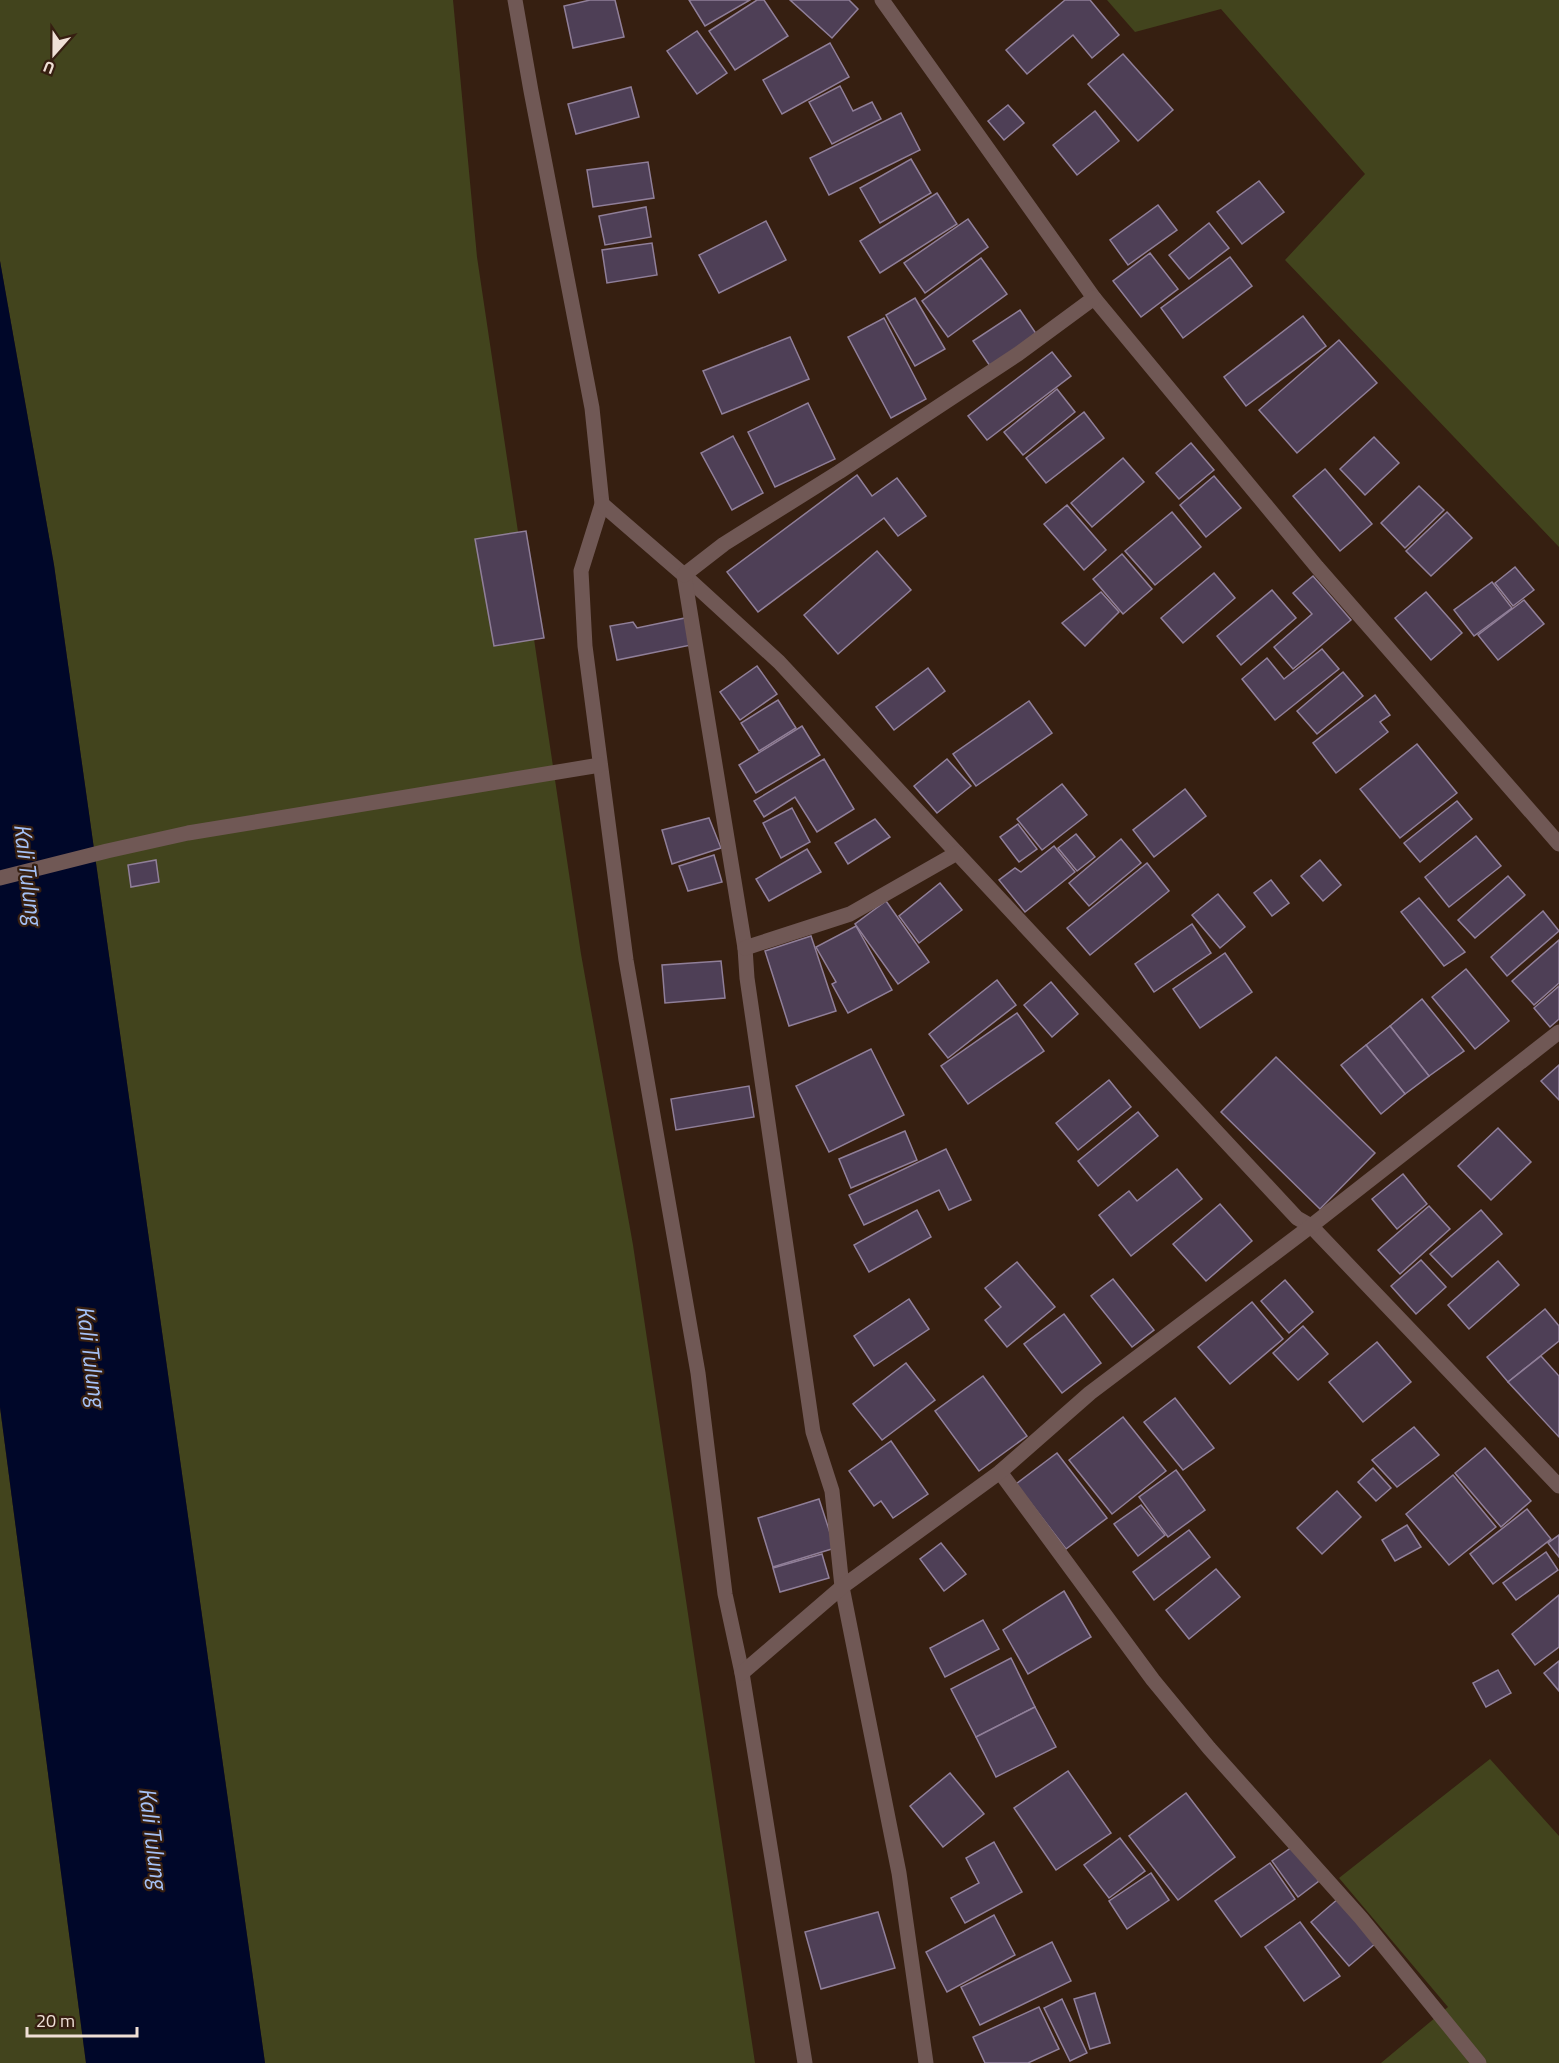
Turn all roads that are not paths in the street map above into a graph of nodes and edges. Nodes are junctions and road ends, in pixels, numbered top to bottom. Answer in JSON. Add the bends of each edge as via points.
{"nodes":[{"id":1,"x":515,"y":0,"type":"edge"},
{"id":2,"x":882,"y":0,"type":"edge"},
{"id":3,"x":1094,"y":298,"type":"junction"},
{"id":4,"x":602,"y":504,"type":"junction"},
{"id":5,"x":684,"y":575,"type":"junction"},
{"id":6,"x":600,"y":765,"type":"junction"},
{"id":7,"x":1559,"y":844,"type":"edge"},
{"id":8,"x":957,"y":853,"type":"junction"},
{"id":9,"x":0,"y":878,"type":"edge"},
{"id":10,"x":745,"y":948,"type":"junction"},
{"id":11,"x":1559,"y":1032,"type":"edge"},
{"id":12,"x":1311,"y":1226,"type":"junction"},
{"id":13,"x":999,"y":1472,"type":"junction"},
{"id":14,"x":1559,"y":1486,"type":"edge"},
{"id":15,"x":842,"y":1587,"type":"junction"},
{"id":16,"x":742,"y":1673,"type":"junction"},
{"id":17,"x":805,"y":2063,"type":"edge"},
{"id":18,"x":926,"y":2063,"type":"edge"},
{"id":19,"x":1479,"y":2063,"type":"edge"}],
"edges":[{"from":1,"to":4,"type":"street","via":[[592,408]]},
{"from":2,"to":3,"type":"street"},
{"from":3,"to":5,"type":"street","via":[[1018,354],[724,544]]},
{"from":3,"to":7,"type":"street","via":[[1325,576]]},
{"from":4,"to":5,"type":"street"},
{"from":4,"to":6,"type":"street","via":[[581,572],[585,646]]},
{"from":5,"to":8,"type":"street","via":[[779,662]]},
{"from":5,"to":10,"type":"street"},
{"from":6,"to":9,"type":"street","via":[[188,833]]},
{"from":6,"to":16,"type":"street","via":[[626,960],[698,1373],[725,1594]]},
{"from":8,"to":10,"type":"street","via":[[850,914]]},
{"from":8,"to":12,"type":"street","via":[[1297,1218]]},
{"from":10,"to":15,"type":"street","via":[[813,1432],[831,1491]]},
{"from":11,"to":12,"type":"street"},
{"from":12,"to":13,"type":"street","via":[[1090,1393]]},
{"from":12,"to":14,"type":"street"},
{"from":13,"to":15,"type":"street"},
{"from":13,"to":19,"type":"street","via":[[1152,1680],[1361,1918]]},
{"from":15,"to":16,"type":"street"},
{"from":15,"to":18,"type":"street","via":[[899,1873]]},
{"from":16,"to":17,"type":"street"}]}
